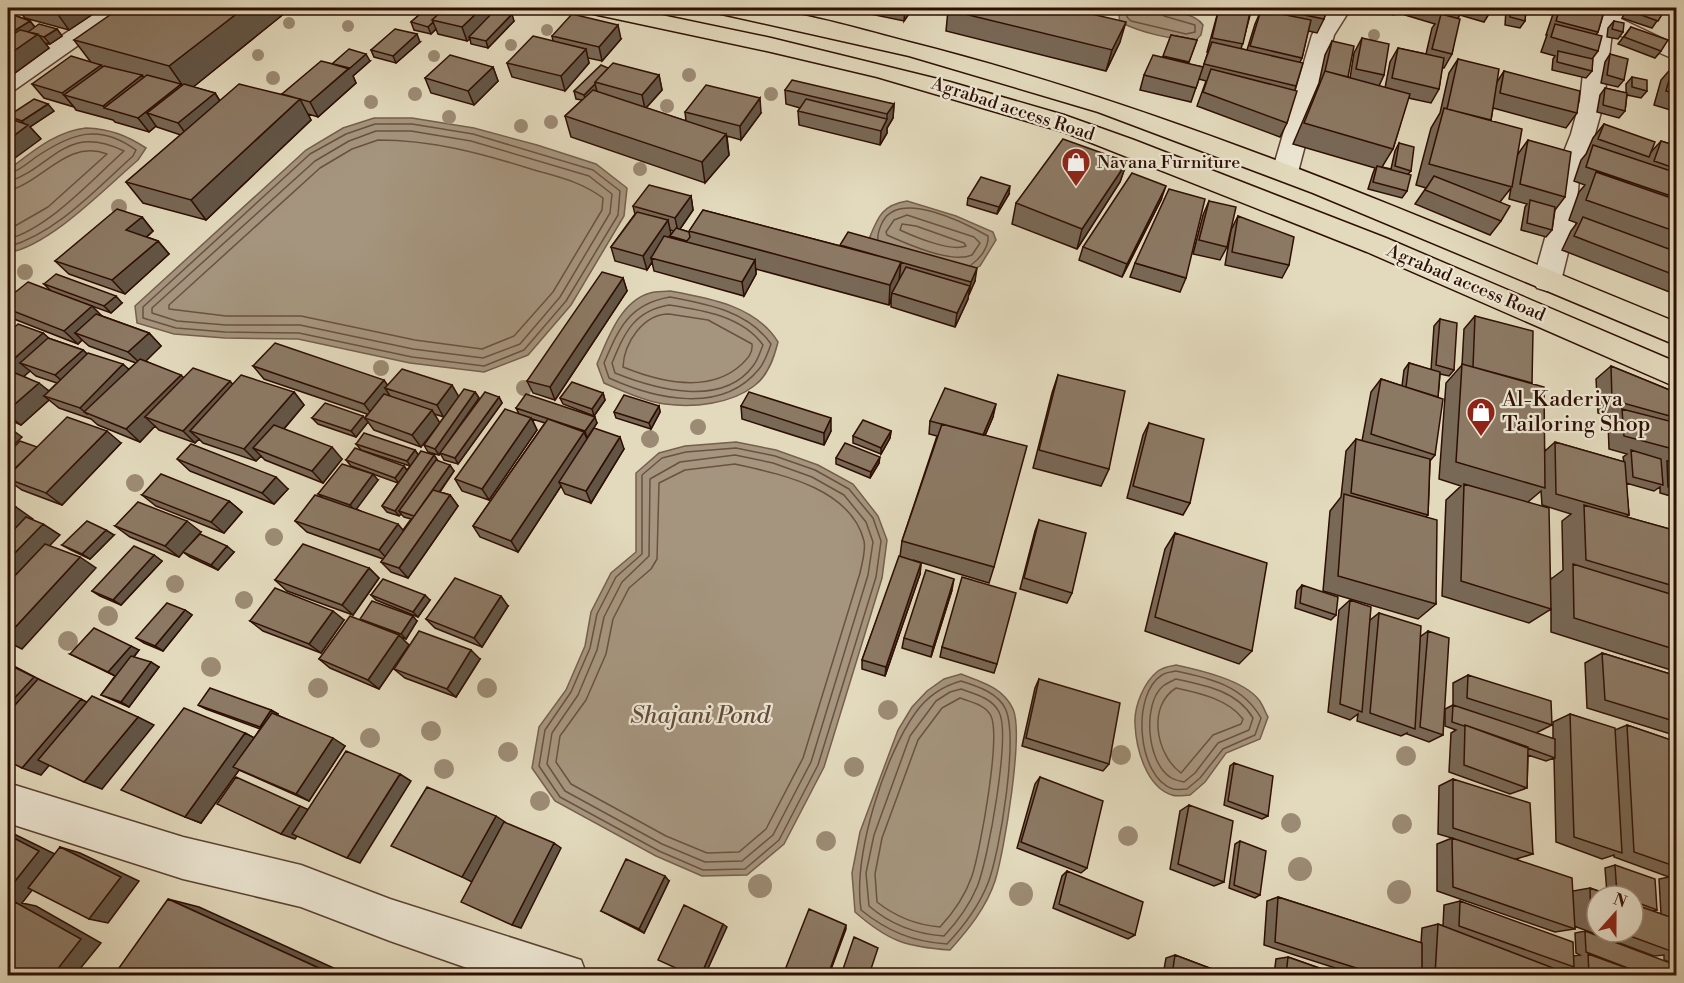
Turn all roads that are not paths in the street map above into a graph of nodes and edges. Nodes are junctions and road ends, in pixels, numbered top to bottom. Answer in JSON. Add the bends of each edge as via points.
{"nodes":[{"id":1,"x":116,"y":8,"type":"edge"},
{"id":2,"x":598,"y":8,"type":"edge"},
{"id":3,"x":725,"y":8,"type":"edge"},
{"id":4,"x":1340,"y":8,"type":"edge"},
{"id":5,"x":1577,"y":8,"type":"edge"},
{"id":6,"x":1613,"y":14,"type":"edge"},
{"id":7,"x":1677,"y":53,"type":"edge"},
{"id":8,"x":8,"y":84,"type":"edge"},
{"id":9,"x":1285,"y":172,"type":"junction"},
{"id":10,"x":1547,"y":281,"type":"junction"},
{"id":11,"x":1677,"y":334,"type":"edge"},
{"id":12,"x":1677,"y":375,"type":"edge"},
{"id":13,"x":8,"y":802,"type":"edge"},
{"id":14,"x":562,"y":975,"type":"edge"}],
"edges":[{"from":1,"to":8,"type":"street"},
{"from":2,"to":12,"type":"main road","name":"Agrabad access Road","via":[[721,32],[915,78],[1058,122],[1433,267]]},
{"from":3,"to":9,"type":"main road","name":"Agrabad access Road","via":[[938,55],[1108,108]]},
{"from":4,"to":9,"type":"street","via":[[1323,35]]},
{"from":5,"to":6,"type":"street"},
{"from":6,"to":7,"type":"street"},
{"from":6,"to":10,"type":"street","via":[[1598,38],[1592,101],[1566,179],[1562,224]]},
{"from":9,"to":10,"type":"main road","name":"Agrabad access Road"},
{"from":10,"to":11,"type":"main road","name":"Agrabad access Road"},
{"from":13,"to":14,"type":"street","via":[[183,858],[301,886],[390,920]]}]}
